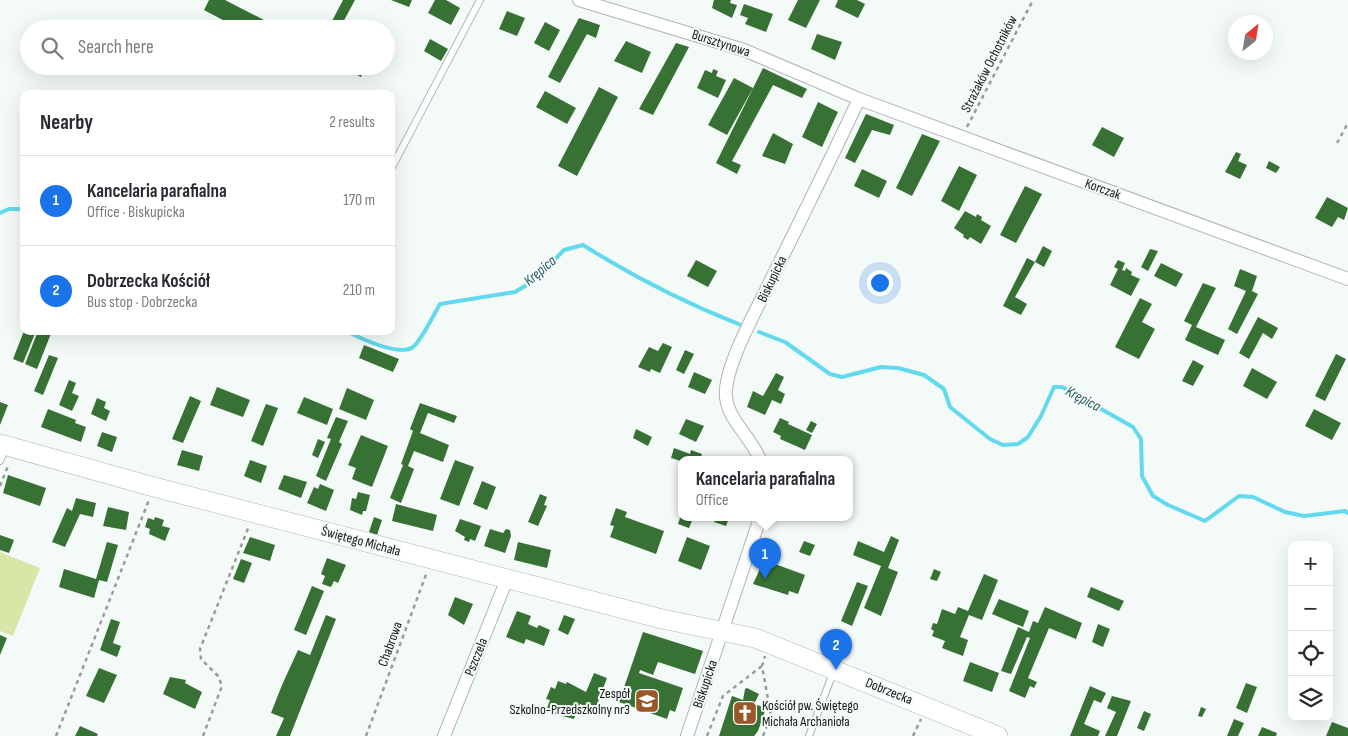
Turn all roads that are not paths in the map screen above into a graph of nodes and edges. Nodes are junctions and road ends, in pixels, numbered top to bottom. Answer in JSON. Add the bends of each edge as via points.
{"nodes":[{"id":1,"x":480,"y":0,"type":"edge"},
{"id":2,"x":579,"y":0,"type":"edge"},
{"id":3,"x":859,"y":99,"type":"junction"},
{"id":4,"x":395,"y":161,"type":"edge"},
{"id":5,"x":1348,"y":279,"type":"edge"},
{"id":6,"x":2,"y":450,"type":"edge"},
{"id":7,"x":758,"y":456,"type":"edge"},
{"id":8,"x":759,"y":521,"type":"edge"},
{"id":9,"x":507,"y":579,"type":"junction"},
{"id":10,"x":723,"y":632,"type":"junction"},
{"id":11,"x":835,"y":669,"type":"junction"},
{"id":12,"x":444,"y":736,"type":"edge"},
{"id":13,"x":687,"y":736,"type":"edge"},
{"id":14,"x":809,"y":736,"type":"edge"},
{"id":15,"x":998,"y":736,"type":"edge"}],
"edges":[{"from":1,"to":4,"type":"lane"},
{"from":2,"to":3,"type":"street","name":"Bursztynowa","via":[[744,50]]},
{"from":3,"to":5,"type":"street","name":"Korczak"},
{"from":3,"to":7,"type":"street","name":"Biskupicka","via":[[728,375],[727,405]]},
{"from":6,"to":9,"type":"street","name":"Świętego Michała"},
{"from":8,"to":10,"type":"street","name":"Biskupicka"},
{"from":9,"to":10,"type":"street","name":"Świętego Michała"},
{"from":9,"to":12,"type":"street","name":"Pszczela"},
{"from":10,"to":11,"type":"street","name":"Dobrzecka","via":[[770,643]]},
{"from":10,"to":13,"type":"street","name":"Biskupicka"},
{"from":11,"to":14,"type":"lane"},
{"from":11,"to":15,"type":"street","name":"Dobrzecka"}]}
